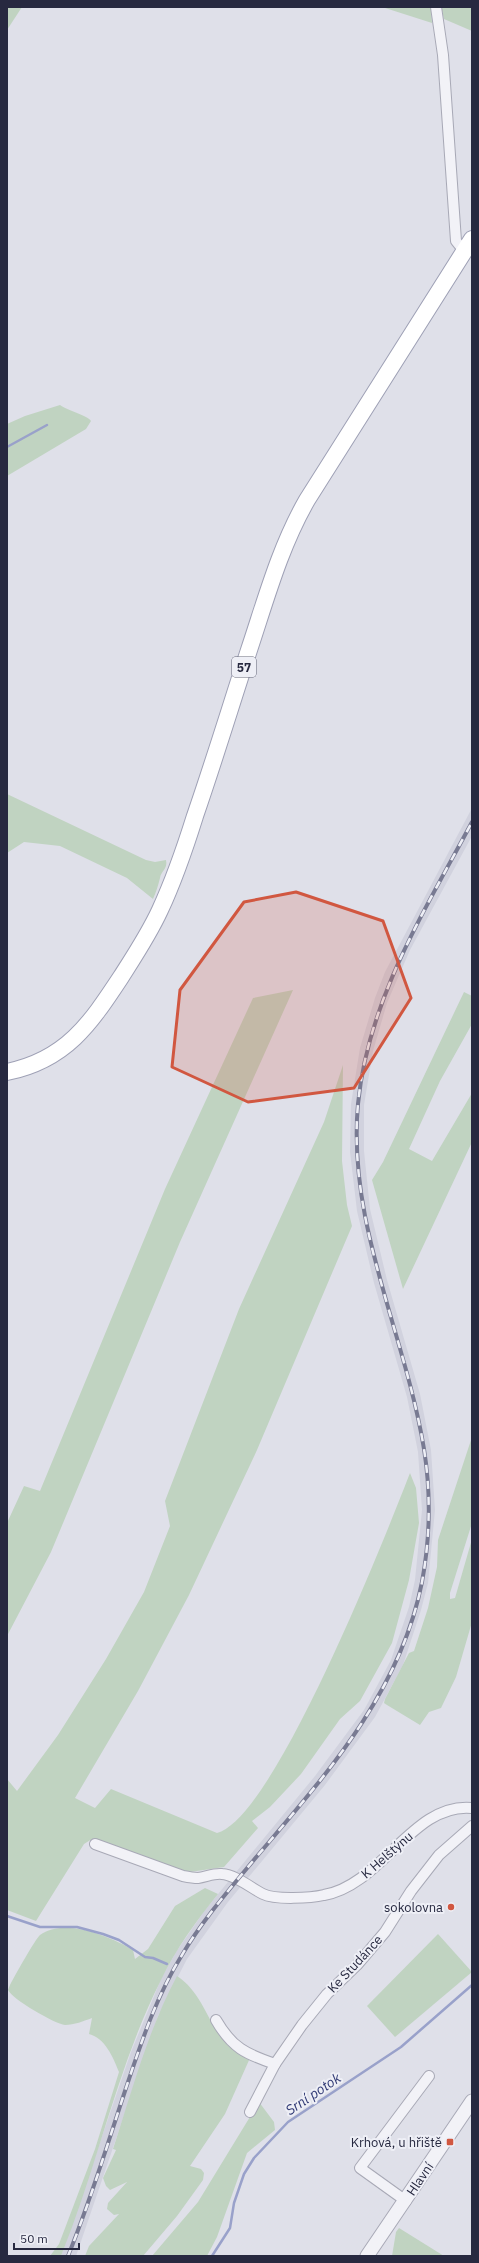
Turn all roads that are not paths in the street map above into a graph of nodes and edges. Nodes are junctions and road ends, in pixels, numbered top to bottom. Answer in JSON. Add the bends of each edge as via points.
{"nodes":[{"id":1,"x":436,"y":7,"type":"edge"},
{"id":2,"x":468,"y":245,"type":"edge"},
{"id":3,"x":7,"y":1072,"type":"edge"},
{"id":4,"x":472,"y":1808,"type":"edge"},
{"id":5,"x":472,"y":1826,"type":"edge"},
{"id":6,"x":95,"y":1844,"type":"dead end"},
{"id":7,"x":216,"y":2020,"type":"dead end"},
{"id":8,"x":275,"y":2064,"type":"junction"},
{"id":9,"x":429,"y":2076,"type":"dead end"},
{"id":10,"x":472,"y":2101,"type":"edge"},
{"id":11,"x":250,"y":2112,"type":"dead end"},
{"id":12,"x":406,"y":2201,"type":"junction"},
{"id":13,"x":367,"y":2256,"type":"edge"}],
"edges":[{"from":1,"to":2,"type":"street","via":[[443,55],[456,241]]},
{"from":2,"to":3,"type":"main road","number":"57","via":[[307,500],[291,530],[272,580],[188,837],[170,886],[148,933],[111,992],[69,1044],[44,1061]]},
{"from":4,"to":6,"type":"street","name":"K Helštýnu","via":[[460,1807],[436,1815],[364,1876],[340,1890],[324,1895],[265,1895],[223,1874],[197,1878],[177,1875]]},
{"from":5,"to":8,"type":"street","name":"Ke Studánce","via":[[440,1855],[385,1932],[357,1965],[327,1994]]},
{"from":7,"to":8,"type":"street","via":[[223,2033],[247,2055]]},
{"from":8,"to":11,"type":"street","name":"Ke Studánce"},
{"from":9,"to":12,"type":"street","via":[[360,2168]]},
{"from":10,"to":12,"type":"street","name":"Hlavní"},
{"from":12,"to":13,"type":"street","name":"Hlavní"}]}
